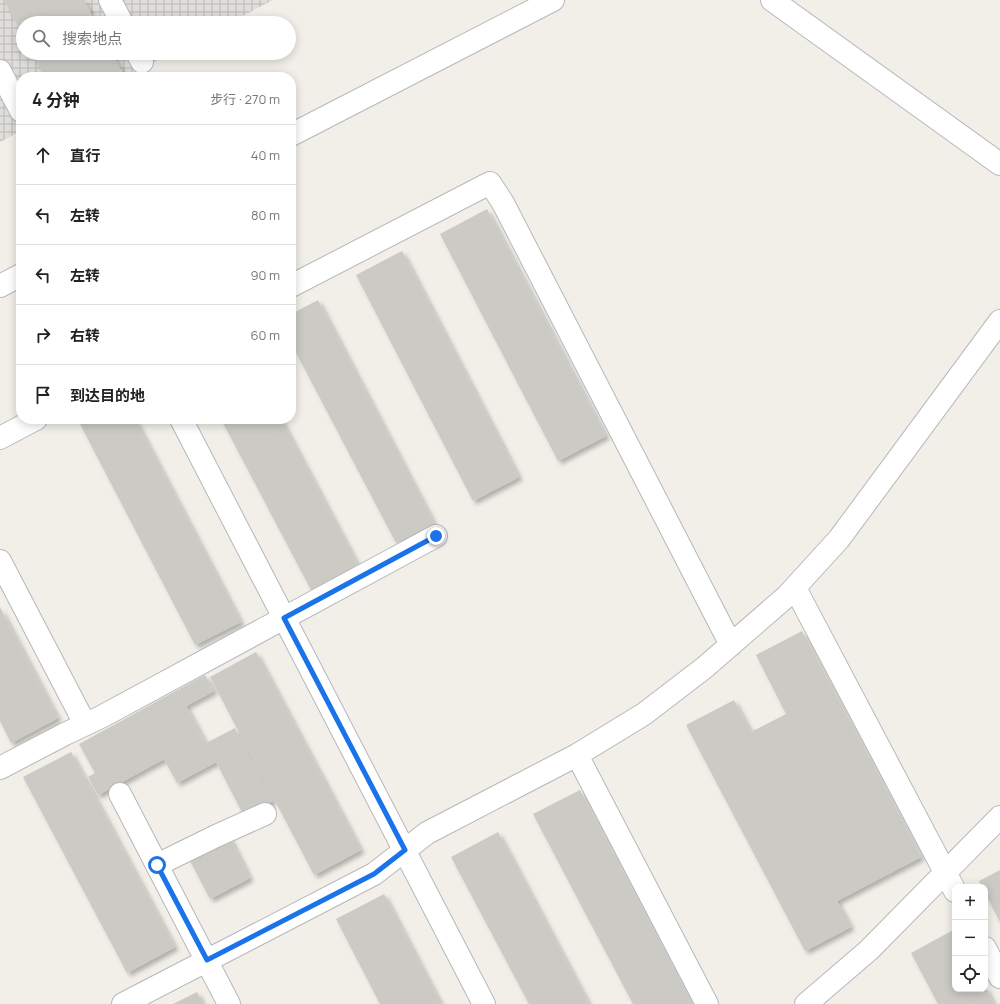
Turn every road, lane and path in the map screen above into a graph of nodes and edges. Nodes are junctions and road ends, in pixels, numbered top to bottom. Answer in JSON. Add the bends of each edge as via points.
{"nodes":[{"id":1,"x":110,"y":0,"type":"edge"},
{"id":2,"x":553,"y":0,"type":"edge"},
{"id":3,"x":772,"y":0,"type":"edge"},
{"id":4,"x":118,"y":16,"type":"edge"},
{"id":5,"x":0,"y":71,"type":"edge"},
{"id":6,"x":16,"y":101,"type":"edge"},
{"id":7,"x":296,"y":132,"type":"edge"},
{"id":8,"x":1000,"y":164,"type":"edge"},
{"id":9,"x":16,"y":278,"type":"edge"},
{"id":10,"x":296,"y":283,"type":"edge"},
{"id":11,"x":0,"y":286,"type":"edge"},
{"id":12,"x":1000,"y":321,"type":"edge"},
{"id":13,"x":27,"y":424,"type":"edge"},
{"id":14,"x":184,"y":424,"type":"edge"},
{"id":15,"x":0,"y":438,"type":"edge"},
{"id":16,"x":436,"y":536,"type":"dead end"},
{"id":17,"x":0,"y":561,"type":"edge"},
{"id":18,"x":795,"y":588,"type":"junction"},
{"id":19,"x":284,"y":618,"type":"junction"},
{"id":20,"x":731,"y":645,"type":"junction"},
{"id":21,"x":84,"y":724,"type":"junction"},
{"id":22,"x":577,"y":756,"type":"junction"},
{"id":23,"x":0,"y":768,"type":"edge"},
{"id":24,"x":120,"y":794,"type":"dead end"},
{"id":25,"x":265,"y":814,"type":"dead end"},
{"id":26,"x":1000,"y":817,"type":"edge"},
{"id":27,"x":405,"y":850,"type":"junction"},
{"id":28,"x":157,"y":865,"type":"junction"},
{"id":29,"x":950,"y":882,"type":"edge"},
{"id":30,"x":988,"y":954,"type":"edge"},
{"id":31,"x":207,"y":960,"type":"junction"},
{"id":32,"x":1000,"y":977,"type":"edge"},
{"id":33,"x":122,"y":1004,"type":"edge"},
{"id":34,"x":229,"y":1004,"type":"edge"},
{"id":35,"x":484,"y":1004,"type":"edge"},
{"id":36,"x":707,"y":1004,"type":"edge"},
{"id":37,"x":806,"y":1004,"type":"edge"}],
"edges":[{"from":1,"to":4,"type":"street"},
{"from":2,"to":7,"type":"street"},
{"from":3,"to":8,"type":"street"},
{"from":5,"to":6,"type":"street"},
{"from":9,"to":11,"type":"street"},
{"from":10,"to":20,"type":"street","via":[[490,183],[503,203]]},
{"from":12,"to":18,"type":"street","via":[[839,539]]},
{"from":13,"to":15,"type":"street"},
{"from":14,"to":19,"type":"street"},
{"from":16,"to":19,"type":"street"},
{"from":17,"to":21,"type":"street"},
{"from":18,"to":20,"type":"street"},
{"from":18,"to":29,"type":"street"},
{"from":19,"to":21,"type":"street"},
{"from":19,"to":27,"type":"street"},
{"from":20,"to":22,"type":"street","via":[[644,714]]},
{"from":21,"to":23,"type":"street"},
{"from":22,"to":27,"type":"street","via":[[427,833]]},
{"from":22,"to":36,"type":"street"},
{"from":24,"to":28,"type":"street"},
{"from":25,"to":28,"type":"street"},
{"from":26,"to":29,"type":"street"},
{"from":27,"to":31,"type":"street","via":[[374,874]]},
{"from":27,"to":35,"type":"street"},
{"from":28,"to":31,"type":"street"},
{"from":29,"to":37,"type":"street"},
{"from":30,"to":32,"type":"street"},
{"from":31,"to":33,"type":"street"},
{"from":31,"to":34,"type":"street"}]}
